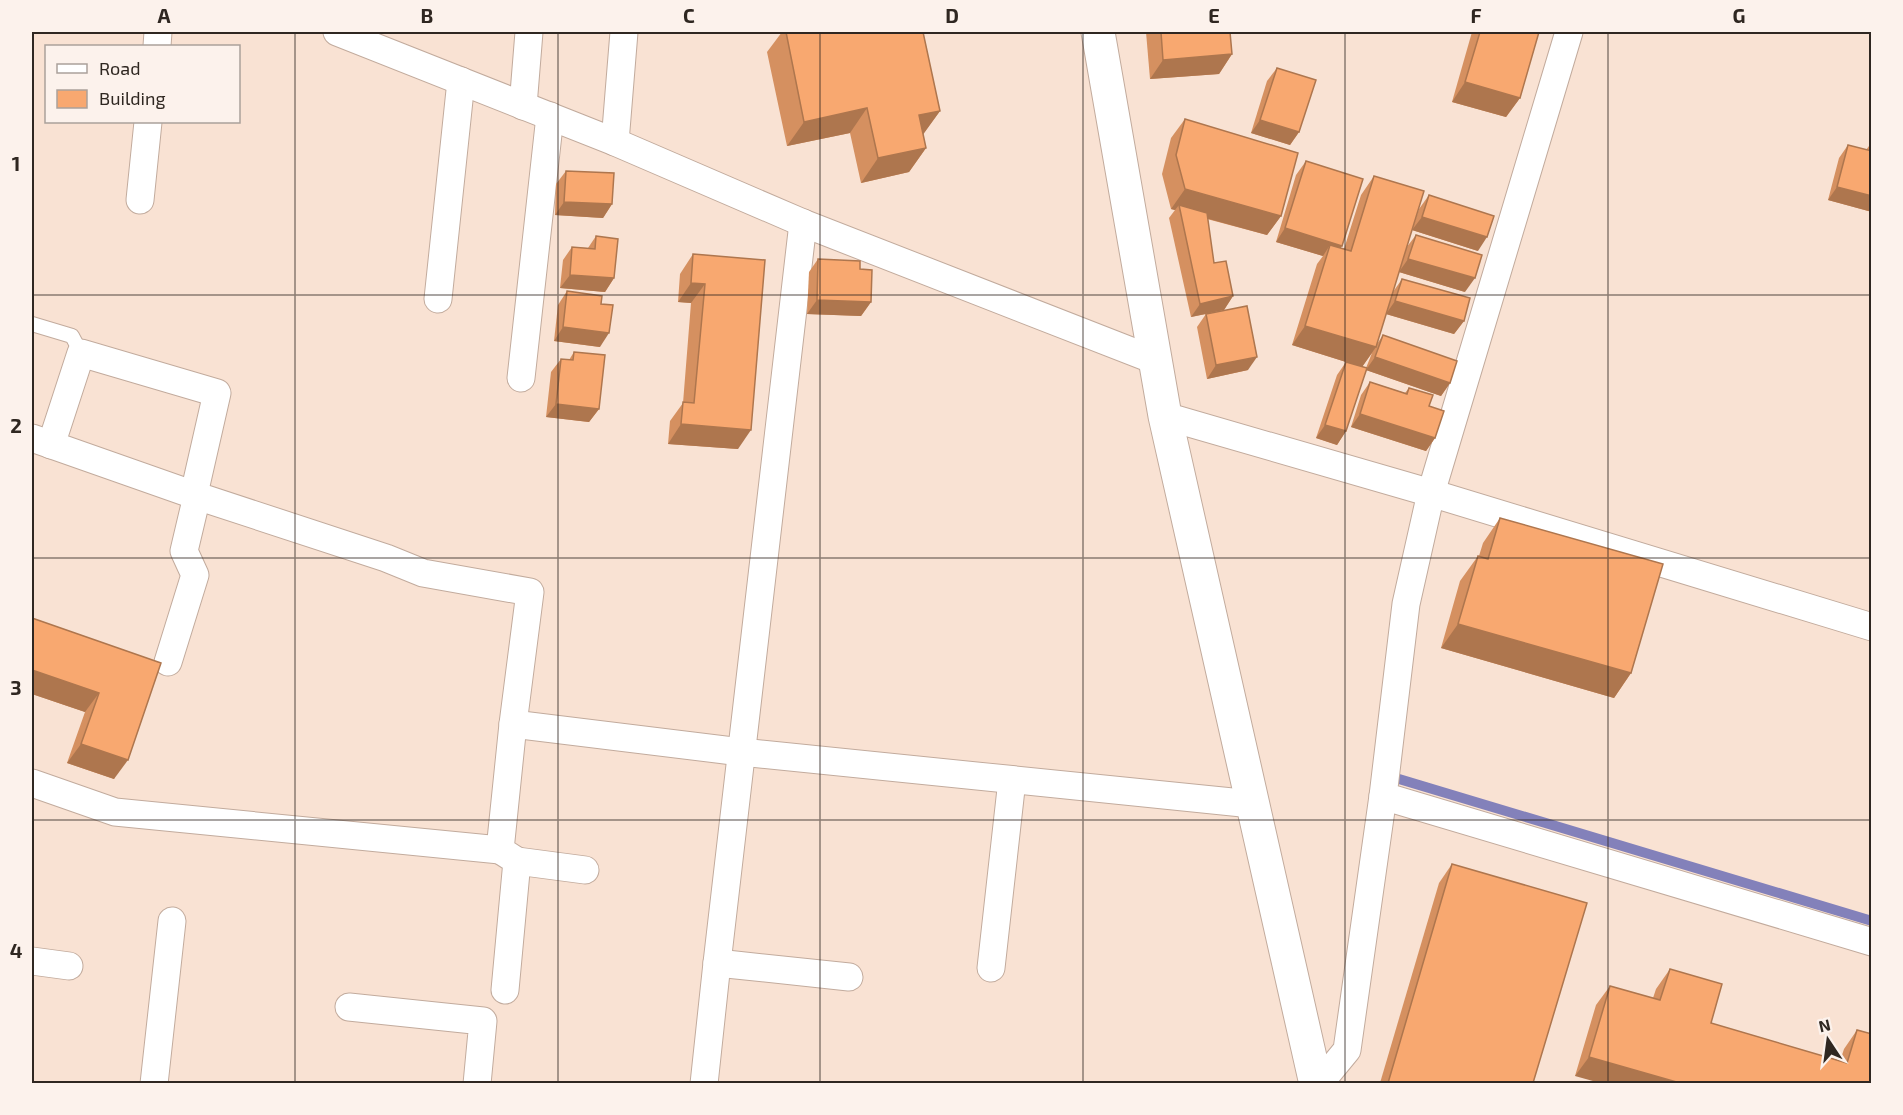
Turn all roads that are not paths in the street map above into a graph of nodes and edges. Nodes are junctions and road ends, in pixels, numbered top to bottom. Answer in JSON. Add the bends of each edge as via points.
{"nodes":[{"id":1,"x":337,"y":32,"type":"edge"},
{"id":2,"x":529,"y":32,"type":"edge"},
{"id":3,"x":624,"y":32,"type":"edge"},
{"id":4,"x":1098,"y":32,"type":"edge"},
{"id":5,"x":1569,"y":32,"type":"edge"},
{"id":6,"x":461,"y":81,"type":"junction"},
{"id":7,"x":523,"y":106,"type":"junction"},
{"id":8,"x":550,"y":116,"type":"junction"},
{"id":9,"x":148,"y":123,"type":"edge"},
{"id":10,"x":615,"y":142,"type":"junction"},
{"id":11,"x":140,"y":200,"type":"dead end"},
{"id":12,"x":803,"y":223,"type":"junction"},
{"id":13,"x":438,"y":298,"type":"dead end"},
{"id":14,"x":32,"y":324,"type":"edge"},
{"id":15,"x":81,"y":353,"type":"junction"},
{"id":16,"x":1154,"y":360,"type":"junction"},
{"id":17,"x":521,"y":378,"type":"dead end"},
{"id":18,"x":1165,"y":416,"type":"junction"},
{"id":19,"x":41,"y":442,"type":"edge"},
{"id":20,"x":1431,"y":494,"type":"junction"},
{"id":21,"x":196,"y":495,"type":"junction"},
{"id":22,"x":1872,"y":627,"type":"edge"},
{"id":23,"x":168,"y":662,"type":"dead end"},
{"id":24,"x":513,"y":724,"type":"junction"},
{"id":25,"x":741,"y":752,"type":"junction"},
{"id":26,"x":1012,"y":780,"type":"junction"},
{"id":27,"x":32,"y":783,"type":"edge"},
{"id":28,"x":1383,"y":796,"type":"junction"},
{"id":29,"x":1252,"y":804,"type":"junction"},
{"id":30,"x":508,"y":856,"type":"junction"},
{"id":31,"x":585,"y":870,"type":"dead end"},
{"id":32,"x":172,"y":921,"type":"dead end"},
{"id":33,"x":1872,"y":942,"type":"edge"},
{"id":34,"x":32,"y":962,"type":"edge"},
{"id":35,"x":717,"y":963,"type":"junction"},
{"id":36,"x":69,"y":966,"type":"dead end"},
{"id":37,"x":991,"y":968,"type":"dead end"},
{"id":38,"x":849,"y":977,"type":"dead end"},
{"id":39,"x":505,"y":990,"type":"dead end"},
{"id":40,"x":349,"y":1006,"type":"dead end"},
{"id":41,"x":154,"y":1083,"type":"edge"},
{"id":42,"x":477,"y":1083,"type":"edge"},
{"id":43,"x":704,"y":1083,"type":"edge"},
{"id":44,"x":1317,"y":1083,"type":"edge"}],
"edges":[{"from":1,"to":6,"type":"street"},
{"from":2,"to":7,"type":"street"},
{"from":3,"to":10,"type":"street"},
{"from":4,"to":16,"type":"street"},
{"from":5,"to":20,"type":"street"},
{"from":6,"to":7,"type":"street"},
{"from":6,"to":13,"type":"street"},
{"from":7,"to":8,"type":"street"},
{"from":8,"to":10,"type":"street"},
{"from":8,"to":17,"type":"street"},
{"from":9,"to":11,"type":"street"},
{"from":10,"to":12,"type":"street"},
{"from":12,"to":16,"type":"street"},
{"from":12,"to":25,"type":"street"},
{"from":14,"to":15,"type":"lane","via":[[72,336]]},
{"from":15,"to":19,"type":"street"},
{"from":15,"to":21,"type":"street","via":[[217,393]]},
{"from":16,"to":18,"type":"street"},
{"from":18,"to":20,"type":"street"},
{"from":18,"to":29,"type":"street"},
{"from":19,"to":21,"type":"street"},
{"from":20,"to":22,"type":"street"},
{"from":20,"to":28,"type":"street","via":[[1406,604]]},
{"from":21,"to":23,"type":"street","via":[[184,551],[195,575]]},
{"from":21,"to":24,"type":"street","via":[[423,573],[530,592]]},
{"from":24,"to":25,"type":"street"},
{"from":24,"to":30,"type":"street"},
{"from":25,"to":26,"type":"street"},
{"from":25,"to":35,"type":"street"},
{"from":26,"to":29,"type":"street"},
{"from":26,"to":37,"type":"street"},
{"from":27,"to":30,"type":"street","via":[[116,812]]},
{"from":28,"to":33,"type":"street"},
{"from":28,"to":44,"type":"street","via":[[1347,1050]]},
{"from":29,"to":44,"type":"street"},
{"from":30,"to":31,"type":"street"},
{"from":30,"to":39,"type":"street"},
{"from":32,"to":41,"type":"street"},
{"from":34,"to":36,"type":"street"},
{"from":35,"to":38,"type":"street"},
{"from":35,"to":43,"type":"street"},
{"from":40,"to":42,"type":"street","via":[[483,1021]]}]}
